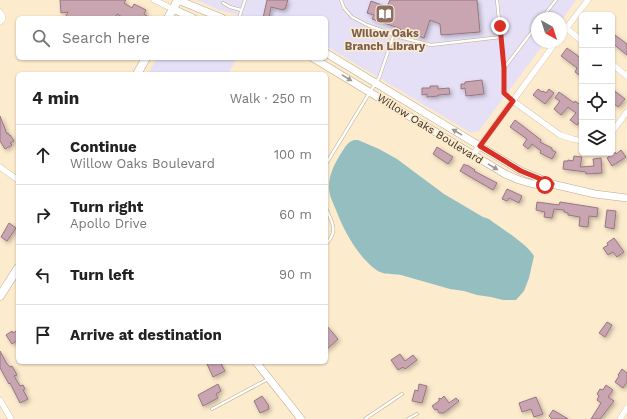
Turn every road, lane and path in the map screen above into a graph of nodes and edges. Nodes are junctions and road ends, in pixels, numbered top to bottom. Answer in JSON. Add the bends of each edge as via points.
{"nodes":[{"id":1,"x":154,"y":0,"type":"edge"},
{"id":2,"x":178,"y":0,"type":"edge"},
{"id":3,"x":245,"y":0,"type":"edge"},
{"id":4,"x":341,"y":0,"type":"edge"},
{"id":5,"x":497,"y":0,"type":"edge"},
{"id":6,"x":556,"y":0,"type":"edge"},
{"id":7,"x":588,"y":0,"type":"edge"},
{"id":8,"x":223,"y":3,"type":"dead end"},
{"id":9,"x":173,"y":9,"type":"junction"},
{"id":10,"x":241,"y":10,"type":"junction"},
{"id":11,"x":0,"y":12,"type":"edge"},
{"id":12,"x":547,"y":12,"type":"edge"},
{"id":13,"x":169,"y":16,"type":"edge"},
{"id":14,"x":189,"y":16,"type":"edge"},
{"id":15,"x":217,"y":16,"type":"edge"},
{"id":16,"x":240,"y":16,"type":"edge"},
{"id":17,"x":0,"y":22,"type":"edge"},
{"id":18,"x":567,"y":27,"type":"edge"},
{"id":19,"x":567,"y":29,"type":"edge"},
{"id":20,"x":531,"y":33,"type":"edge"},
{"id":21,"x":394,"y":34,"type":"junction"},
{"id":22,"x":501,"y":37,"type":"junction"},
{"id":23,"x":579,"y":39,"type":"edge"},
{"id":24,"x":552,"y":48,"type":"edge"},
{"id":25,"x":328,"y":54,"type":"edge"},
{"id":26,"x":145,"y":60,"type":"edge"},
{"id":27,"x":316,"y":60,"type":"edge"},
{"id":28,"x":615,"y":66,"type":"edge"},
{"id":29,"x":504,"y":68,"type":"junction"},
{"id":30,"x":138,"y":72,"type":"edge"},
{"id":31,"x":627,"y":76,"type":"edge"},
{"id":32,"x":376,"y":83,"type":"junction"},
{"id":33,"x":370,"y":92,"type":"junction"},
{"id":34,"x":513,"y":101,"type":"junction"},
{"id":35,"x":627,"y":112,"type":"edge"},
{"id":36,"x":615,"y":128,"type":"edge"},
{"id":37,"x":579,"y":140,"type":"edge"},
{"id":38,"x":480,"y":146,"type":"junction"},
{"id":39,"x":473,"y":155,"type":"junction"},
{"id":40,"x":328,"y":161,"type":"edge"},
{"id":41,"x":0,"y":167,"type":"edge"},
{"id":42,"x":16,"y":179,"type":"edge"},
{"id":43,"x":552,"y":184,"type":"junction"},
{"id":44,"x":627,"y":198,"type":"edge"},
{"id":45,"x":328,"y":214,"type":"edge"},
{"id":46,"x":328,"y":242,"type":"edge"},
{"id":47,"x":16,"y":271,"type":"edge"},
{"id":48,"x":0,"y":296,"type":"edge"},
{"id":49,"x":258,"y":364,"type":"edge"},
{"id":50,"x":269,"y":379,"type":"junction"},
{"id":51,"x":402,"y":394,"type":"dead end"},
{"id":52,"x":0,"y":400,"type":"edge"},
{"id":53,"x":627,"y":408,"type":"edge"},
{"id":54,"x":212,"y":409,"type":"dead end"},
{"id":55,"x":416,"y":414,"type":"dead end"},
{"id":56,"x":11,"y":419,"type":"edge"},
{"id":57,"x":301,"y":419,"type":"edge"},
{"id":58,"x":364,"y":419,"type":"edge"},
{"id":59,"x":408,"y":419,"type":"edge"},
{"id":60,"x":620,"y":419,"type":"edge"}],
"edges":[{"from":1,"to":9,"type":"street"},
{"from":2,"to":9,"type":"main road"},
{"from":2,"to":15,"type":"street"},
{"from":3,"to":10,"type":"lane"},
{"from":4,"to":21,"type":"lane","via":[[352,17]]},
{"from":5,"to":22,"type":"lane"},
{"from":6,"to":12,"type":"lane"},
{"from":7,"to":18,"type":"street"},
{"from":8,"to":10,"type":"lane"},
{"from":9,"to":13,"type":"main road"},
{"from":9,"to":14,"type":"street"},
{"from":10,"to":16,"type":"lane"},
{"from":11,"to":17,"type":"street","via":[[3,19]]},
{"from":19,"to":23,"type":"street"},
{"from":20,"to":29,"type":"lane"},
{"from":21,"to":22,"type":"lane","via":[[431,45]]},
{"from":21,"to":32,"type":"lane"},
{"from":22,"to":29,"type":"lane"},
{"from":24,"to":34,"type":"street"},
{"from":25,"to":32,"type":"street","name":"Willow Oaks Boulevard"},
{"from":26,"to":30,"type":"main road"},
{"from":27,"to":33,"type":"street","name":"Willow Oaks Boulevard","one_way":true},
{"from":28,"to":31,"type":"street"},
{"from":29,"to":34,"type":"lane","via":[[504,93]]},
{"from":32,"to":33,"type":"lane"},
{"from":38,"to":32,"type":"street","name":"Willow Oaks Boulevard","one_way":true},
{"from":33,"to":39,"type":"street","name":"Willow Oaks Boulevard"},
{"from":33,"to":40,"type":"lane"},
{"from":34,"to":37,"type":"street","via":[[560,135]]},
{"from":34,"to":38,"type":"street"},
{"from":35,"to":36,"type":"street"},
{"from":38,"to":39,"type":"street"},
{"from":38,"to":43,"type":"street","name":"Willow Oaks Boulevard","via":[[521,171]]},
{"from":39,"to":43,"type":"street","name":"Willow Oaks Boulevard","one_way":true,"via":[[519,180],[533,184]]},
{"from":41,"to":42,"type":"street"},
{"from":43,"to":44,"type":"street","name":"Willow Oaks Boulevard"},
{"from":45,"to":46,"type":"lane","via":[[334,230]]},
{"from":47,"to":48,"type":"main road"},
{"from":49,"to":50,"type":"street"},
{"from":50,"to":54,"type":"lane"},
{"from":50,"to":57,"type":"street"},
{"from":51,"to":58,"type":"lane"},
{"from":52,"to":56,"type":"street"},
{"from":53,"to":60,"type":"street"},
{"from":55,"to":59,"type":"lane"}]}
